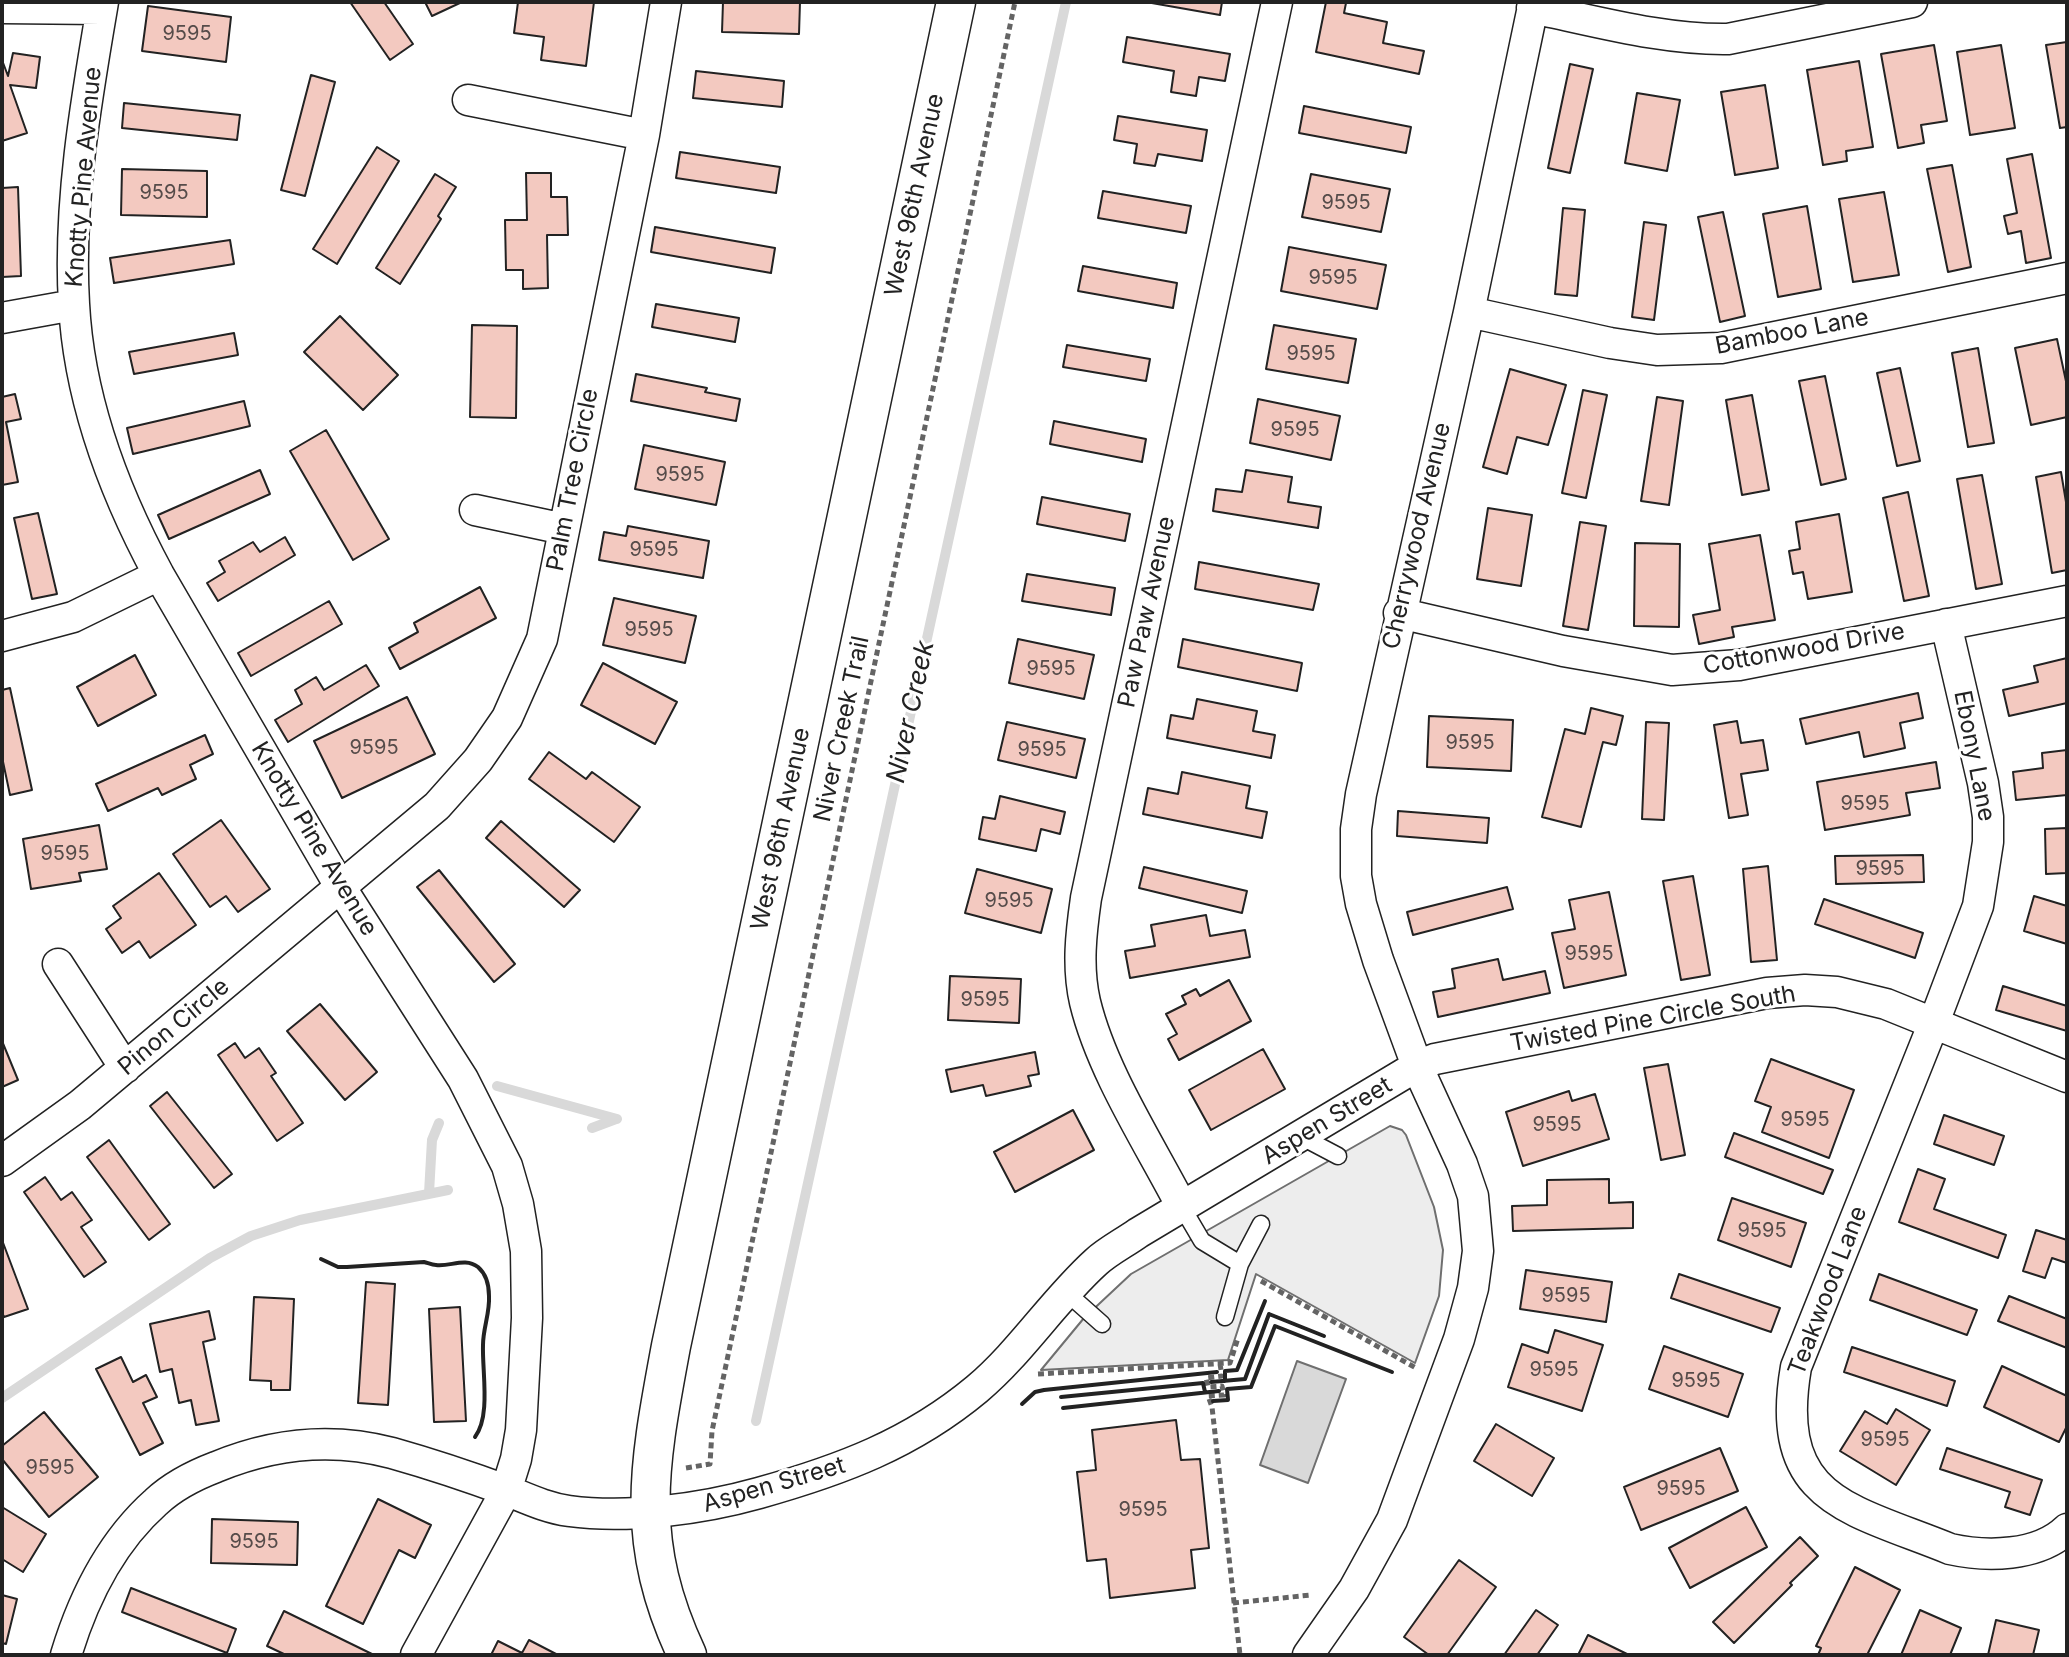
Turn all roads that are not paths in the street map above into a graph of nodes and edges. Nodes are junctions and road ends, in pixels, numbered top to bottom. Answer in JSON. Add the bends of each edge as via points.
{"nodes":[{"id":1,"x":666,"y":2,"type":"edge"},
{"id":2,"x":956,"y":2,"type":"edge"},
{"id":3,"x":1277,"y":2,"type":"edge"},
{"id":4,"x":1912,"y":2,"type":"edge"},
{"id":5,"x":1533,"y":5,"type":"edge"},
{"id":6,"x":102,"y":6,"type":"edge"},
{"id":7,"x":2,"y":8,"type":"edge"},
{"id":8,"x":468,"y":100,"type":"dead end"},
{"id":9,"x":644,"y":135,"type":"junction"},
{"id":10,"x":2067,"y":278,"type":"edge"},
{"id":11,"x":74,"y":305,"type":"junction"},
{"id":12,"x":1469,"y":312,"type":"junction"},
{"id":13,"x":2,"y":318,"type":"edge"},
{"id":14,"x":475,"y":510,"type":"dead end"},
{"id":15,"x":564,"y":529,"type":"junction"},
{"id":16,"x":159,"y":575,"type":"junction"},
{"id":17,"x":2067,"y":601,"type":"edge"},
{"id":18,"x":1399,"y":613,"type":"junction"},
{"id":19,"x":1946,"y":624,"type":"junction"},
{"id":20,"x":2,"y":636,"type":"edge"},
{"id":21,"x":341,"y":888,"type":"junction"},
{"id":22,"x":58,"y":964,"type":"dead end"},
{"id":23,"x":1933,"y":1025,"type":"junction"},
{"id":24,"x":1417,"y":1066,"type":"junction"},
{"id":25,"x":125,"y":1068,"type":"junction"},
{"id":26,"x":2067,"y":1077,"type":"edge"},
{"id":27,"x":1302,"y":1137,"type":"junction"},
{"id":28,"x":1338,"y":1156,"type":"dead end"},
{"id":29,"x":2,"y":1161,"type":"edge"},
{"id":30,"x":1182,"y":1207,"type":"junction"},
{"id":31,"x":1261,"y":1224,"type":"dead end"},
{"id":32,"x":1240,"y":1264,"type":"junction"},
{"id":33,"x":1066,"y":1292,"type":"junction"},
{"id":34,"x":1225,"y":1317,"type":"dead end"},
{"id":35,"x":1102,"y":1324,"type":"dead end"},
{"id":36,"x":506,"y":1491,"type":"junction"},
{"id":37,"x":650,"y":1511,"type":"junction"},
{"id":38,"x":2067,"y":1529,"type":"edge"},
{"id":39,"x":1324,"y":1649,"type":"edge"},
{"id":40,"x":66,"y":1655,"type":"edge"},
{"id":41,"x":416,"y":1655,"type":"edge"},
{"id":42,"x":687,"y":1655,"type":"edge"}],
"edges":[{"from":1,"to":9,"type":"street","name":"Palm Tree Circle"},
{"from":2,"to":37,"type":"street","name":"West 96th Avenue","via":[[671,1346],[653,1446]]},
{"from":3,"to":30,"type":"street","name":"Paw Paw Avenue","via":[[1080,941],[1085,1000],[1096,1038]]},
{"from":4,"to":5,"type":"street","via":[[1728,39],[1653,33]]},
{"from":5,"to":12,"type":"street","name":"Cherrywood Avenue"},
{"from":6,"to":7,"type":"street"},
{"from":6,"to":11,"type":"street","name":"Knotty Pine Avenue","via":[[83,134]]},
{"from":8,"to":9,"type":"street"},
{"from":9,"to":15,"type":"street","name":"Palm Tree Circle"},
{"from":10,"to":12,"type":"street","name":"Bamboo Lane","via":[[1721,348],[1657,350]]},
{"from":11,"to":13,"type":"street"},
{"from":11,"to":16,"type":"street","name":"Knotty Pine Avenue","via":[[105,458]]},
{"from":12,"to":18,"type":"street","name":"Cherrywood Avenue"},
{"from":14,"to":15,"type":"street"},
{"from":15,"to":21,"type":"street","name":"Palm Tree Circle","via":[[542,639],[507,718],[437,806]]},
{"from":16,"to":20,"type":"street","via":[[73,617]]},
{"from":16,"to":21,"type":"street","name":"Knotty Pine Avenue"},
{"from":17,"to":19,"type":"street","name":"Cottonwood Drive"},
{"from":18,"to":19,"type":"street","name":"Cottonwood Drive","via":[[1672,670],[1739,665]]},
{"from":18,"to":24,"type":"street","name":"Cherrywood Avenue","via":[[1361,794],[1356,876],[1378,960]]},
{"from":19,"to":23,"type":"street","name":"Ebony Lane","via":[[1983,783],[1988,842],[1978,906]]},
{"from":21,"to":25,"type":"street","name":"Pinon Circle"},
{"from":21,"to":36,"type":"street","name":"Knotty Pine Avenue","via":[[463,1079],[507,1166],[518,1204],[526,1251],[527,1318],[521,1430]]},
{"from":22,"to":25,"type":"street"},
{"from":23,"to":24,"type":"street","name":"Twisted Pine Circle South","via":[[1886,1004],[1837,992],[1767,993]]},
{"from":23,"to":26,"type":"street","name":"Twisted Pine Circle South"},
{"from":23,"to":38,"type":"street","name":"Teakwood Lane","via":[[1796,1367],[1791,1392],[1796,1445],[1814,1483],[1838,1503],[1950,1549],[2010,1552]]},
{"from":24,"to":27,"type":"street","name":"Aspen Street"},
{"from":24,"to":39,"type":"street","name":"Cherrywood Avenue","via":[[1473,1196],[1478,1251],[1473,1288],[1392,1520]]},
{"from":25,"to":29,"type":"street","name":"Pinon Circle"},
{"from":27,"to":28,"type":"lane"},
{"from":27,"to":30,"type":"street","name":"Aspen Street"},
{"from":30,"to":32,"type":"lane","via":[[1202,1241]]},
{"from":30,"to":33,"type":"street","name":"Aspen Street","via":[[1097,1261]]},
{"from":31,"to":32,"type":"lane"},
{"from":32,"to":34,"type":"lane"},
{"from":33,"to":35,"type":"lane"},
{"from":33,"to":37,"type":"street","name":"Aspen Street","via":[[979,1387],[876,1455],[704,1508]]},
{"from":36,"to":37,"type":"street","name":"Aspen Street","via":[[567,1511]]},
{"from":36,"to":40,"type":"street","name":"Aspen Street","via":[[391,1453],[347,1445],[284,1446],[234,1460],[193,1476],[157,1500],[123,1537],[98,1576]]},
{"from":36,"to":41,"type":"street","name":"Knotty Pine Avenue"},
{"from":37,"to":42,"type":"street","name":"West 96th Avenue","via":[[660,1587]]}]}
